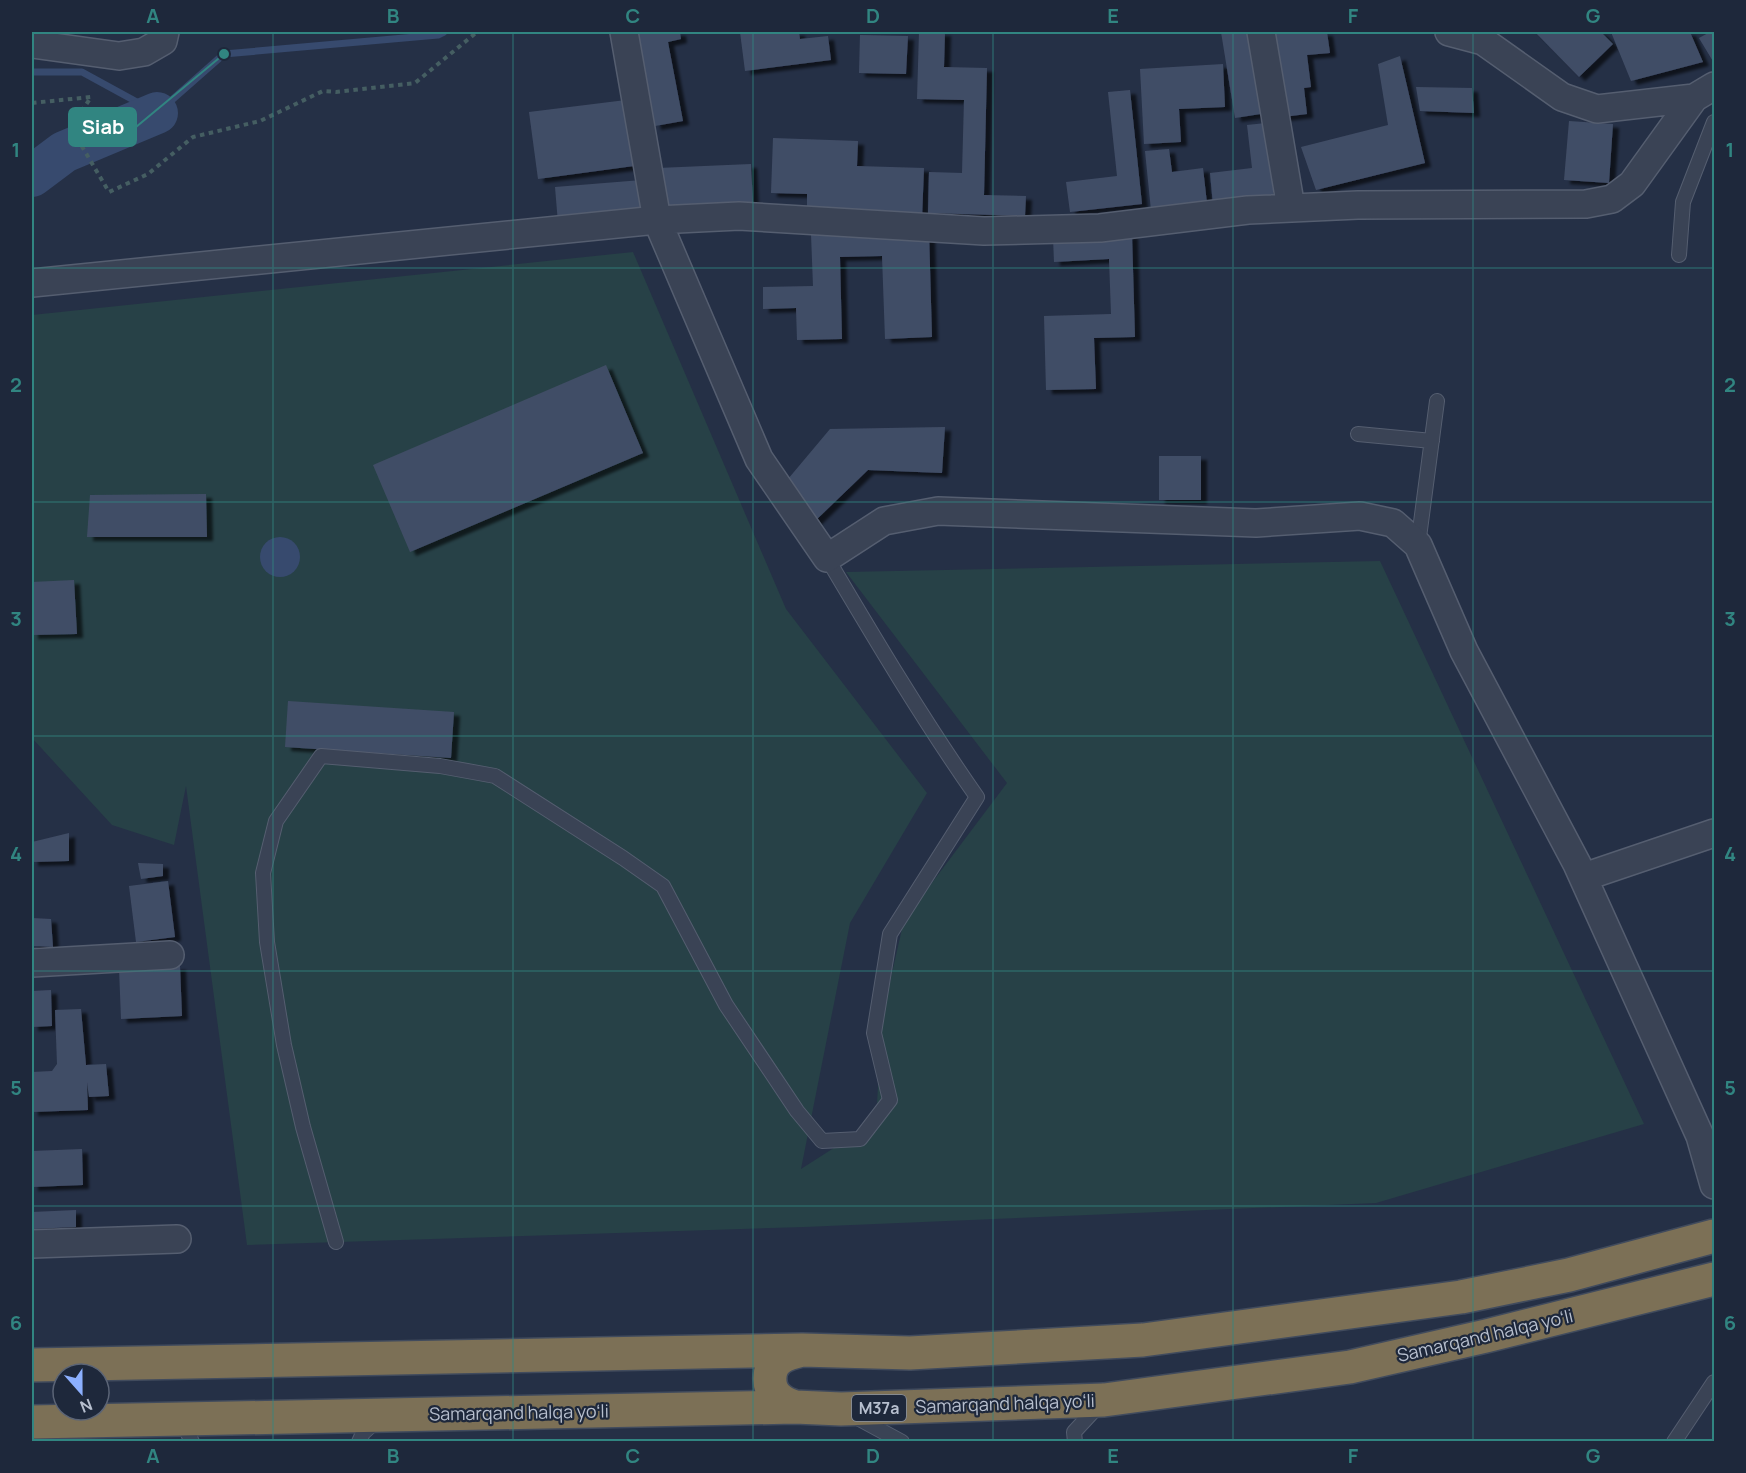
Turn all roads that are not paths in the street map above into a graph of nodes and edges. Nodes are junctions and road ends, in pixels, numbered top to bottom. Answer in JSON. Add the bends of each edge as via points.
{"nodes":[{"id":1,"x":165,"y":32,"type":"edge"},
{"id":2,"x":624,"y":32,"type":"edge"},
{"id":3,"x":1261,"y":32,"type":"edge"},
{"id":4,"x":1449,"y":32,"type":"edge"},
{"id":5,"x":32,"y":44,"type":"edge"},
{"id":6,"x":1704,"y":92,"type":"edge"},
{"id":7,"x":1714,"y":122,"type":"edge"},
{"id":8,"x":1291,"y":208,"type":"junction"},
{"id":9,"x":657,"y":220,"type":"junction"},
{"id":10,"x":1679,"y":255,"type":"dead end"},
{"id":11,"x":32,"y":283,"type":"edge"},
{"id":12,"x":1437,"y":401,"type":"dead end"},
{"id":13,"x":1358,"y":434,"type":"dead end"},
{"id":14,"x":1432,"y":441,"type":"junction"},
{"id":15,"x":1418,"y":545,"type":"junction"},
{"id":16,"x":827,"y":558,"type":"junction"},
{"id":17,"x":1714,"y":833,"type":"edge"},
{"id":18,"x":1584,"y":877,"type":"junction"},
{"id":19,"x":170,"y":955,"type":"dead end"},
{"id":20,"x":32,"y":963,"type":"edge"},
{"id":21,"x":1714,"y":1185,"type":"edge"},
{"id":22,"x":1714,"y":1236,"type":"edge"},
{"id":23,"x":177,"y":1239,"type":"dead end"},
{"id":24,"x":336,"y":1242,"type":"dead end"},
{"id":25,"x":32,"y":1244,"type":"edge"},
{"id":26,"x":1714,"y":1279,"type":"edge"},
{"id":27,"x":802,"y":1350,"type":"junction"},
{"id":28,"x":32,"y":1365,"type":"edge"},
{"id":29,"x":1714,"y":1382,"type":"edge"},
{"id":30,"x":1104,"y":1400,"type":"junction"},
{"id":31,"x":795,"y":1407,"type":"junction"},
{"id":32,"x":842,"y":1409,"type":"junction"},
{"id":33,"x":383,"y":1415,"type":"junction"},
{"id":34,"x":32,"y":1422,"type":"edge"},
{"id":35,"x":187,"y":1430,"type":"edge"},
{"id":36,"x":359,"y":1442,"type":"edge"},
{"id":37,"x":902,"y":1442,"type":"edge"},
{"id":38,"x":1075,"y":1442,"type":"edge"},
{"id":39,"x":1674,"y":1442,"type":"edge"}],
"edges":[{"from":1,"to":5,"type":"street","via":[[163,41],[144,52],[119,56]]},
{"from":2,"to":9,"type":"street"},
{"from":3,"to":8,"type":"street"},
{"from":4,"to":6,"type":"street","via":[[1483,41],[1562,97],[1597,110]]},
{"from":6,"to":8,"type":"street","via":[[1632,184],[1612,199],[1586,204]]},
{"from":7,"to":10,"type":"lane","via":[[1683,202]]},
{"from":8,"to":9,"type":"street","via":[[1100,228],[984,231],[739,216]]},
{"from":9,"to":11,"type":"street"},
{"from":9,"to":16,"type":"street","via":[[759,459]]},
{"from":12,"to":14,"type":"lane"},
{"from":13,"to":14,"type":"lane"},
{"from":14,"to":15,"type":"lane"},
{"from":15,"to":16,"type":"street","via":[[1393,523],[1360,516],[1256,523],[938,511],[884,521]]},
{"from":15,"to":18,"type":"street","via":[[1464,651]]},
{"from":16,"to":24,"type":"lane","via":[[900,680],[977,797],[890,934],[874,1032],[890,1100],[860,1139],[822,1141],[797,1111],[726,1005],[663,886],[495,776],[440,766],[321,756],[276,821],[263,873],[267,942],[284,1045]]},
{"from":17,"to":18,"type":"street"},
{"from":18,"to":21,"type":"street","via":[[1700,1136]]},
{"from":19,"to":20,"type":"street"},
{"from":22,"to":27,"type":"highway","via":[[1569,1275],[1461,1297],[1143,1340],[910,1353]]},
{"from":23,"to":25,"type":"street"},
{"from":26,"to":30,"type":"highway","name":"Samarqand halqa yoʻli","number":"M37a","via":[[1350,1367]]},
{"from":27,"to":28,"type":"highway"},
{"from":27,"to":31,"type":"highway","via":[[778,1359],[771,1368],[771,1389],[776,1397]]},
{"from":29,"to":39,"type":"lane"},
{"from":30,"to":32,"type":"highway","name":"Samarqand halqa yoʻli","number":"M37a"},
{"from":30,"to":38,"type":"lane","via":[[1074,1432]]},
{"from":31,"to":32,"type":"highway","name":"Samarqand halqa yoʻli","number":"M37a"},
{"from":31,"to":33,"type":"highway","name":"Samarqand halqa yoʻli","number":"M37a"},
{"from":32,"to":37,"type":"lane"},
{"from":33,"to":35,"type":"highway","name":"Samarqand halqa yoʻli","number":"M37a"},
{"from":33,"to":36,"type":"lane"},
{"from":34,"to":35,"type":"highway","name":"Samarqand halqa yoʻli","number":"M37a"}]}
